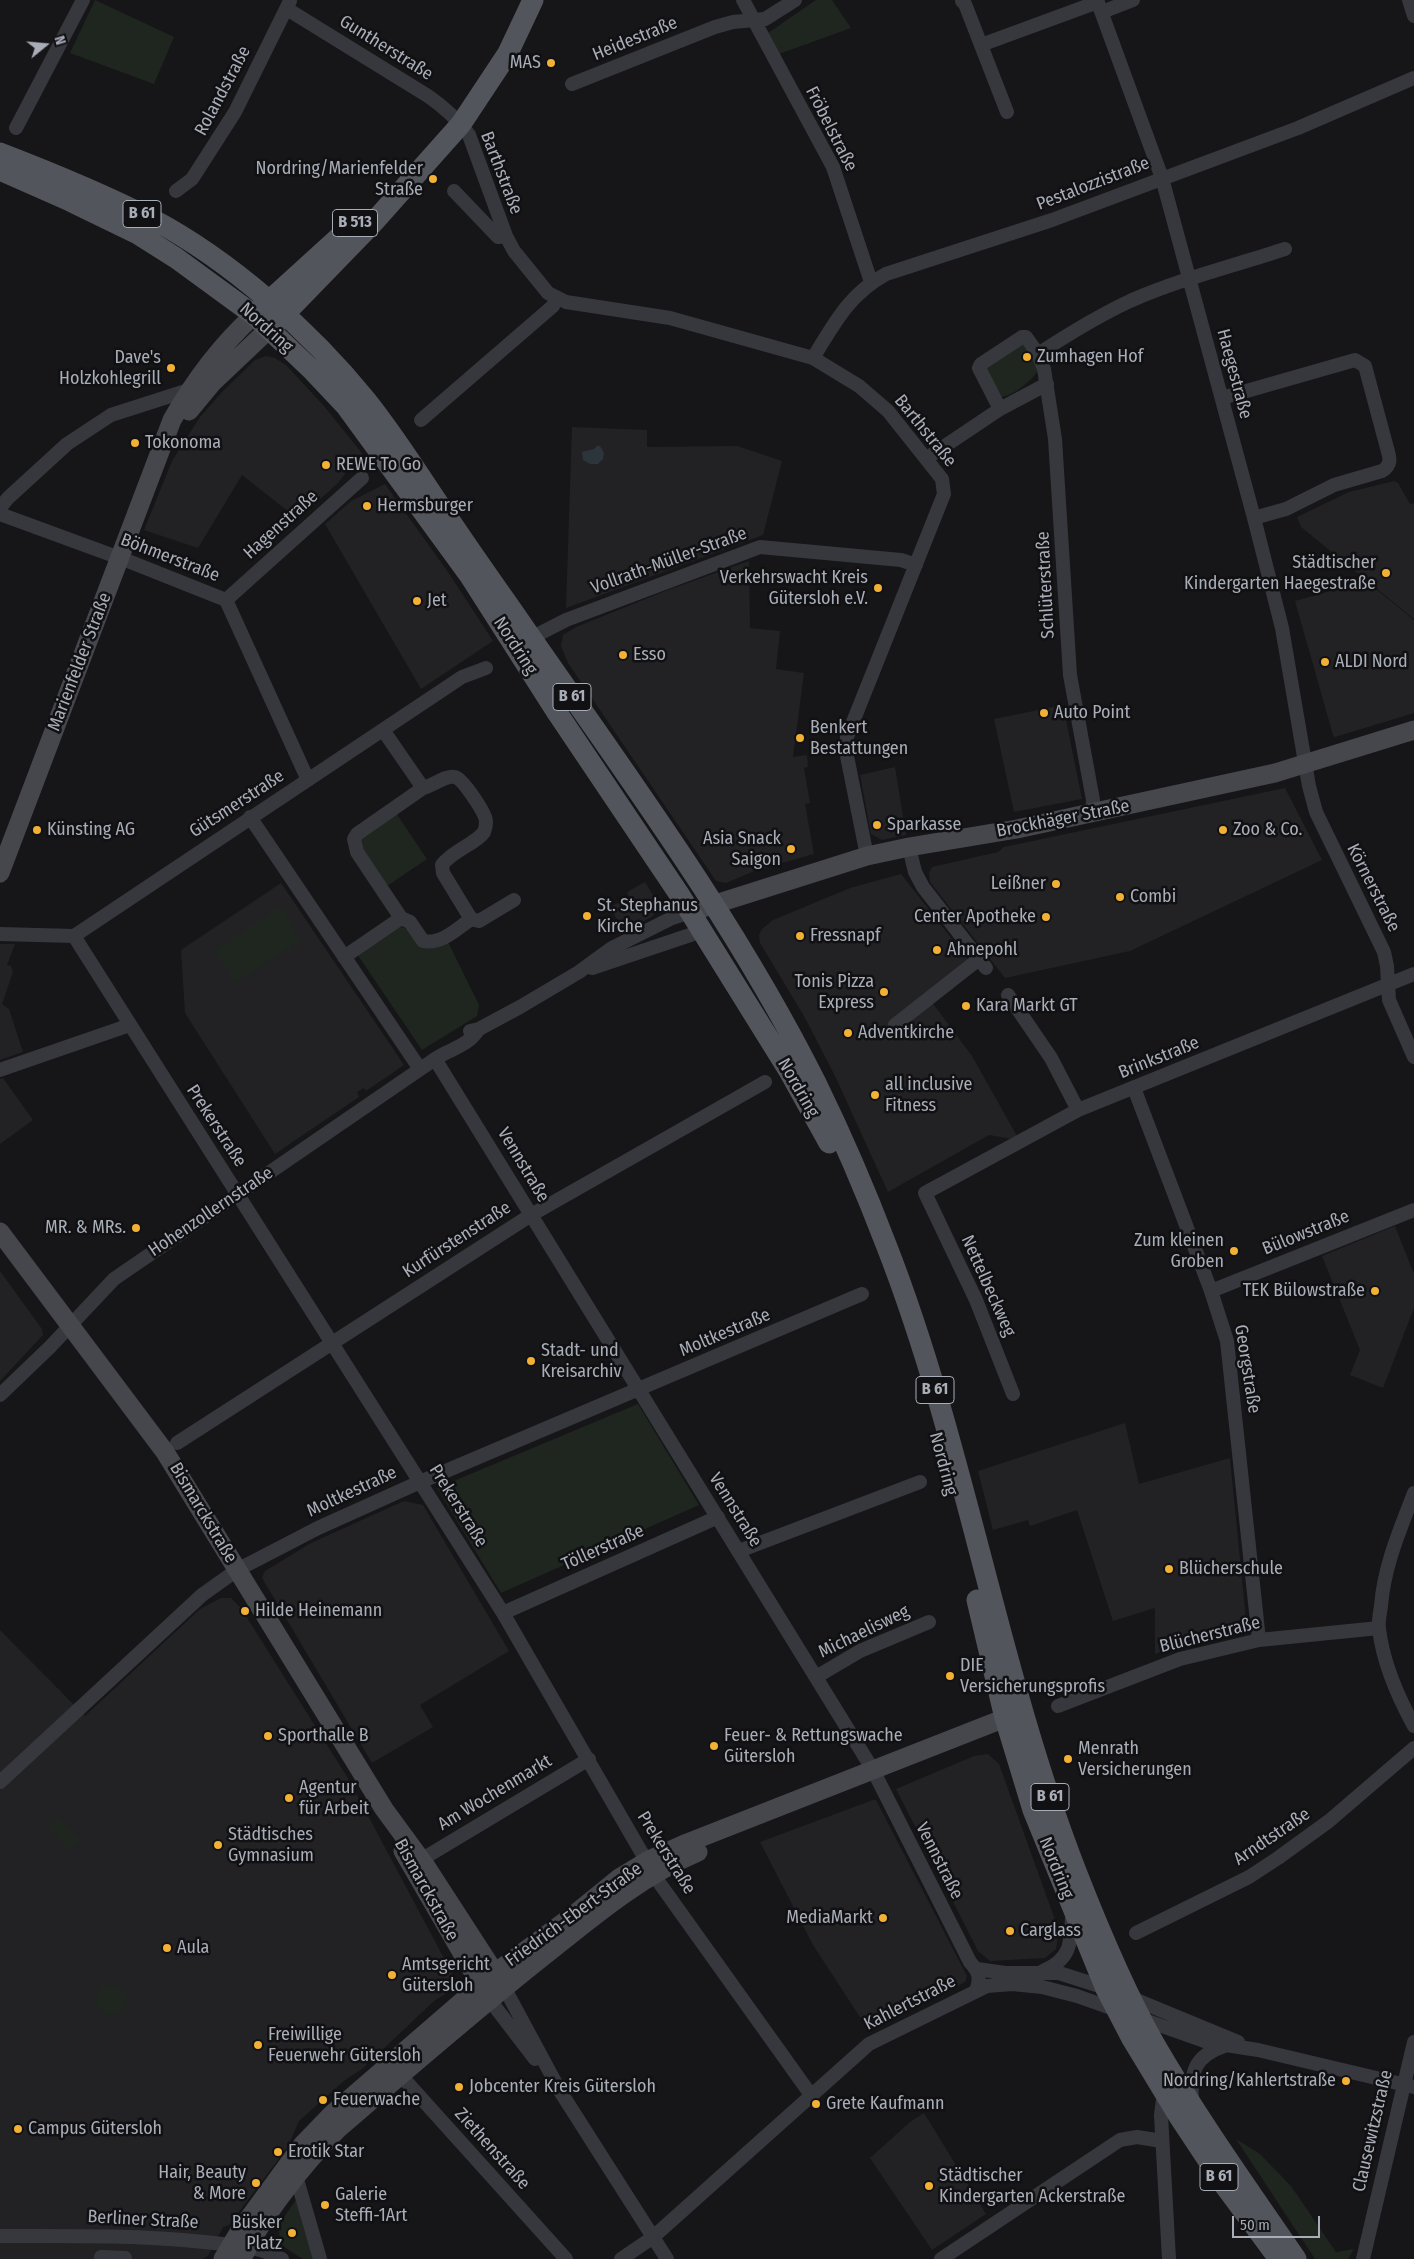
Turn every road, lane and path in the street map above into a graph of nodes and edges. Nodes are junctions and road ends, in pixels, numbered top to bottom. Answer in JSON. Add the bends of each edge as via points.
{"nodes":[{"id":1,"x":83,"y":0,"type":"edge"},
{"id":2,"x":534,"y":0,"type":"edge"},
{"id":3,"x":743,"y":0,"type":"edge"},
{"id":4,"x":795,"y":0,"type":"edge"},
{"id":5,"x":1133,"y":0,"type":"edge"},
{"id":6,"x":1409,"y":0,"type":"edge"},
{"id":7,"x":962,"y":1,"type":"dead end"},
{"id":8,"x":288,"y":4,"type":"edge"},
{"id":9,"x":1099,"y":5,"type":"edge"},
{"id":10,"x":1414,"y":16,"type":"edge"},
{"id":11,"x":752,"y":21,"type":"junction"},
{"id":12,"x":981,"y":44,"type":"junction"},
{"id":13,"x":1414,"y":78,"type":"edge"},
{"id":14,"x":572,"y":84,"type":"dead end"},
{"id":15,"x":1007,"y":112,"type":"dead end"},
{"id":16,"x":460,"y":124,"type":"junction"},
{"id":17,"x":16,"y":128,"type":"dead end"},
{"id":18,"x":0,"y":154,"type":"edge"},
{"id":19,"x":0,"y":170,"type":"edge"},
{"id":20,"x":1162,"y":178,"type":"junction"},
{"id":21,"x":176,"y":191,"type":"dead end"},
{"id":22,"x":454,"y":191,"type":"dead end"},
{"id":23,"x":506,"y":236,"type":"junction"},
{"id":24,"x":1285,"y":249,"type":"dead end"},
{"id":25,"x":1189,"y":280,"type":"junction"},
{"id":26,"x":871,"y":282,"type":"junction"},
{"id":27,"x":556,"y":298,"type":"junction"},
{"id":28,"x":269,"y":315,"type":"junction"},
{"id":29,"x":1038,"y":354,"type":"junction"},
{"id":30,"x":814,"y":358,"type":"junction"},
{"id":31,"x":1047,"y":384,"type":"junction"},
{"id":32,"x":189,"y":390,"type":"junction"},
{"id":33,"x":1222,"y":398,"type":"junction"},
{"id":34,"x":1000,"y":409,"type":"junction"},
{"id":35,"x":421,"y":420,"type":"dead end"},
{"id":36,"x":162,"y":452,"type":"junction"},
{"id":37,"x":927,"y":458,"type":"junction"},
{"id":38,"x":362,"y":478,"type":"dead end"},
{"id":39,"x":0,"y":508,"type":"edge"},
{"id":40,"x":0,"y":514,"type":"edge"},
{"id":41,"x":1254,"y":518,"type":"junction"},
{"id":42,"x":119,"y":558,"type":"junction"},
{"id":43,"x":916,"y":565,"type":"junction"},
{"id":44,"x":226,"y":600,"type":"junction"},
{"id":45,"x":531,"y":638,"type":"junction"},
{"id":46,"x":486,"y":668,"type":"dead end"},
{"id":47,"x":384,"y":730,"type":"junction"},
{"id":48,"x":1414,"y":730,"type":"edge"},
{"id":49,"x":1306,"y":764,"type":"junction"},
{"id":50,"x":308,"y":780,"type":"junction"},
{"id":51,"x":423,"y":788,"type":"junction"},
{"id":52,"x":1092,"y":814,"type":"junction"},
{"id":53,"x":250,"y":817,"type":"junction"},
{"id":54,"x":909,"y":847,"type":"junction"},
{"id":55,"x":867,"y":856,"type":"junction"},
{"id":56,"x":0,"y":873,"type":"edge"},
{"id":57,"x":514,"y":900,"type":"dead end"},
{"id":58,"x":712,"y":904,"type":"junction"},
{"id":59,"x":690,"y":912,"type":"junction"},
{"id":60,"x":401,"y":918,"type":"junction"},
{"id":61,"x":471,"y":919,"type":"junction"},
{"id":62,"x":725,"y":924,"type":"junction"},
{"id":63,"x":702,"y":931,"type":"junction"},
{"id":64,"x":0,"y":934,"type":"edge"},
{"id":65,"x":74,"y":936,"type":"junction"},
{"id":66,"x":344,"y":957,"type":"junction"},
{"id":67,"x":579,"y":972,"type":"junction"},
{"id":68,"x":1414,"y":974,"type":"edge"},
{"id":69,"x":1388,"y":984,"type":"junction"},
{"id":70,"x":1008,"y":995,"type":"dead end"},
{"id":71,"x":130,"y":1025,"type":"junction"},
{"id":72,"x":895,"y":1025,"type":"dead end"},
{"id":73,"x":439,"y":1056,"type":"junction"},
{"id":74,"x":1414,"y":1057,"type":"edge"},
{"id":75,"x":420,"y":1069,"type":"junction"},
{"id":76,"x":0,"y":1070,"type":"edge"},
{"id":77,"x":765,"y":1082,"type":"dead end"},
{"id":78,"x":1134,"y":1088,"type":"junction"},
{"id":79,"x":1078,"y":1110,"type":"junction"},
{"id":80,"x":237,"y":1193,"type":"junction"},
{"id":81,"x":925,"y":1193,"type":"joint"},
{"id":82,"x":1414,"y":1210,"type":"edge"},
{"id":83,"x":531,"y":1215,"type":"junction"},
{"id":84,"x":0,"y":1232,"type":"edge"},
{"id":85,"x":1211,"y":1291,"type":"junction"},
{"id":86,"x":862,"y":1294,"type":"dead end"},
{"id":87,"x":70,"y":1326,"type":"junction"},
{"id":88,"x":333,"y":1343,"type":"junction"},
{"id":89,"x":638,"y":1391,"type":"junction"},
{"id":90,"x":1013,"y":1394,"type":"dead end"},
{"id":91,"x":0,"y":1395,"type":"edge"},
{"id":92,"x":177,"y":1443,"type":"dead end"},
{"id":93,"x":420,"y":1482,"type":"junction"},
{"id":94,"x":920,"y":1482,"type":"dead end"},
{"id":95,"x":1414,"y":1493,"type":"edge"},
{"id":96,"x":718,"y":1517,"type":"junction"},
{"id":97,"x":739,"y":1551,"type":"junction"},
{"id":98,"x":237,"y":1570,"type":"junction"},
{"id":99,"x":504,"y":1613,"type":"junction"},
{"id":100,"x":929,"y":1622,"type":"dead end"},
{"id":101,"x":1379,"y":1628,"type":"junction"},
{"id":102,"x":1259,"y":1640,"type":"junction"},
{"id":103,"x":816,"y":1677,"type":"junction"},
{"id":104,"x":1058,"y":1706,"type":"dead end"},
{"id":105,"x":1016,"y":1720,"type":"junction"},
{"id":106,"x":1414,"y":1726,"type":"edge"},
{"id":107,"x":1414,"y":1748,"type":"edge"},
{"id":108,"x":591,"y":1763,"type":"junction"},
{"id":109,"x":876,"y":1775,"type":"junction"},
{"id":110,"x":0,"y":1782,"type":"edge"},
{"id":111,"x":416,"y":1863,"type":"junction"},
{"id":112,"x":650,"y":1867,"type":"junction"},
{"id":113,"x":1072,"y":1908,"type":"junction"},
{"id":114,"x":1136,"y":1933,"type":"dead end"},
{"id":115,"x":978,"y":1969,"type":"junction"},
{"id":116,"x":1042,"y":1972,"type":"junction"},
{"id":117,"x":499,"y":1980,"type":"junction"},
{"id":118,"x":1106,"y":1988,"type":"junction"},
{"id":119,"x":976,"y":1990,"type":"junction"},
{"id":120,"x":485,"y":1993,"type":"junction"},
{"id":121,"x":1124,"y":2004,"type":"junction"},
{"id":122,"x":1141,"y":2018,"type":"junction"},
{"id":123,"x":1414,"y":2042,"type":"edge"},
{"id":124,"x":1224,"y":2046,"type":"junction"},
{"id":125,"x":1258,"y":2050,"type":"junction"},
{"id":126,"x":396,"y":2069,"type":"junction"},
{"id":127,"x":1409,"y":2086,"type":"edge"},
{"id":128,"x":560,"y":2091,"type":"junction"},
{"id":129,"x":1164,"y":2092,"type":"junction"},
{"id":130,"x":811,"y":2095,"type":"junction"},
{"id":131,"x":1192,"y":2105,"type":"junction"},
{"id":132,"x":1162,"y":2141,"type":"junction"},
{"id":133,"x":296,"y":2176,"type":"junction"},
{"id":134,"x":0,"y":2236,"type":"edge"},
{"id":135,"x":101,"y":2236,"type":"junction"},
{"id":136,"x":652,"y":2238,"type":"junction"},
{"id":137,"x":236,"y":2252,"type":"edge"},
{"id":138,"x":100,"y":2258,"type":"edge"},
{"id":139,"x":125,"y":2258,"type":"edge"},
{"id":140,"x":282,"y":2259,"type":"edge"},
{"id":141,"x":320,"y":2259,"type":"edge"},
{"id":142,"x":566,"y":2259,"type":"edge"},
{"id":143,"x":622,"y":2259,"type":"edge"},
{"id":144,"x":667,"y":2259,"type":"edge"},
{"id":145,"x":941,"y":2259,"type":"edge"},
{"id":146,"x":1169,"y":2259,"type":"edge"},
{"id":147,"x":1279,"y":2259,"type":"edge"},
{"id":148,"x":1296,"y":2259,"type":"edge"},
{"id":149,"x":1362,"y":2259,"type":"edge"}],
"edges":[{"from":1,"to":17,"type":"street"},
{"from":2,"to":16,"type":"main road","name":"Marienfelder Straße","number":"B 513","via":[[508,53]]},
{"from":3,"to":11,"type":"street","name":"Fröbelstraße"},
{"from":4,"to":11,"type":"street","name":"Heidestraße","via":[[776,14]]},
{"from":5,"to":9,"type":"street"},
{"from":6,"to":10,"type":"street"},
{"from":7,"to":12,"type":"street"},
{"from":8,"to":16,"type":"street","name":"Guntherstraße","via":[[443,106]]},
{"from":8,"to":21,"type":"street","name":"Rolandstraße","via":[[235,112],[192,179]]},
{"from":9,"to":12,"type":"street"},
{"from":9,"to":20,"type":"street","name":"Haegestraße"},
{"from":11,"to":14,"type":"street","name":"Heidestraße","via":[[715,27]]},
{"from":11,"to":26,"type":"street","name":"Fröbelstraße","via":[[833,167]]},
{"from":12,"to":15,"type":"street"},
{"from":13,"to":20,"type":"street","name":"Pestalozzistraße","via":[[1298,128]]},
{"from":16,"to":23,"type":"street","name":"Barthstraße","via":[[469,136]]},
{"from":16,"to":28,"type":"main road","name":"Marienfelder Straße","number":"B 513","via":[[372,224]]},
{"from":18,"to":28,"type":"main road","name":"Nordring","number":"B 61","via":[[81,185],[155,221],[238,275]]},
{"from":19,"to":28,"type":"main road","name":"Nordring","number":"B 61","via":[[138,234]]},
{"from":20,"to":25,"type":"street","name":"Haegestraße"},
{"from":20,"to":26,"type":"street","name":"Pestalozzistraße","via":[[1052,220],[886,274]]},
{"from":22,"to":23,"type":"street","name":"Barthstraße","via":[[498,237]]},
{"from":23,"to":27,"type":"street","name":"Barthstraße","via":[[514,252],[548,293]]},
{"from":24,"to":25,"type":"street"},
{"from":25,"to":29,"type":"street","via":[[1130,301]]},
{"from":25,"to":33,"type":"street","name":"Haegestraße"},
{"from":26,"to":30,"type":"street","name":"Pestalozzistraße","via":[[845,306]]},
{"from":27,"to":30,"type":"street","name":"Barthstraße","via":[[670,318]]},
{"from":27,"to":35,"type":"street","via":[[553,306]]},
{"from":28,"to":32,"type":"main road","name":"Marienfelder Straße","via":[[237,331]]},
{"from":28,"to":36,"type":"main road","name":"Marienfelder Straße","via":[[203,393]]},
{"from":28,"to":45,"type":"main road","name":"Nordring","number":"B 61","via":[[328,358],[361,393]]},
{"from":28,"to":59,"type":"main road","name":"Nordring","number":"B 61","via":[[346,406],[444,539]]},
{"from":29,"to":31,"type":"street","name":"Schlüterstraße"},
{"from":29,"to":34,"type":"street","via":[[1026,337],[1022,337],[981,364],[979,368]]},
{"from":30,"to":37,"type":"street","name":"Barthstraße","via":[[874,398]]},
{"from":31,"to":34,"type":"street"},
{"from":31,"to":52,"type":"street","name":"Schlüterstraße","via":[[1058,474],[1070,675],[1093,800]]},
{"from":32,"to":36,"type":"main road","name":"Marienfelder Straße","via":[[172,420]]},
{"from":32,"to":39,"type":"street","via":[[111,415],[67,444]]},
{"from":33,"to":41,"type":"street","name":"Haegestraße"},
{"from":33,"to":41,"type":"street","via":[[1355,360],[1365,366],[1390,461],[1388,468],[1334,485],[1286,509]]},
{"from":34,"to":37,"type":"street"},
{"from":36,"to":42,"type":"main road","name":"Marienfelder Straße"},
{"from":37,"to":43,"type":"street","name":"Barthstraße","via":[[942,479],[944,494]]},
{"from":38,"to":44,"type":"street","name":"Hagenstraße"},
{"from":40,"to":42,"type":"street","name":"Böhmerstraße"},
{"from":41,"to":49,"type":"street","name":"Haegestraße","via":[[1282,628]]},
{"from":42,"to":44,"type":"street","name":"Böhmerstraße"},
{"from":42,"to":56,"type":"main road","name":"Marienfelder Straße"},
{"from":43,"to":45,"type":"street","name":"Vollrath-Müller-Straße","via":[[901,560],[760,547],[566,620]]},
{"from":43,"to":55,"type":"street","name":"Barthstraße","via":[[848,737],[846,751]]},
{"from":44,"to":50,"type":"street","name":"Böhmerstraße"},
{"from":45,"to":58,"type":"main road","name":"Nordring","number":"B 61"},
{"from":46,"to":47,"type":"street","name":"Gütsmerstraße","via":[[462,677]]},
{"from":47,"to":50,"type":"street","name":"Gütsmerstraße"},
{"from":47,"to":51,"type":"street"},
{"from":48,"to":49,"type":"main road","name":"Brockhäger Straße"},
{"from":49,"to":52,"type":"main road","name":"Brockhäger Straße"},
{"from":49,"to":69,"type":"street","name":"Körnerstraße","via":[[1316,812],[1384,952]]},
{"from":50,"to":53,"type":"street","name":"Gütsmerstraße"},
{"from":51,"to":60,"type":"street","via":[[357,834],[354,840],[357,852]]},
{"from":51,"to":61,"type":"street","via":[[434,786],[444,778],[455,777],[485,816],[483,833],[448,857],[442,865],[443,873]]},
{"from":52,"to":54,"type":"main road","name":"Brockhäger Straße"},
{"from":53,"to":65,"type":"street","name":"Gütsmerstraße"},
{"from":53,"to":66,"type":"street"},
{"from":54,"to":55,"type":"main road","name":"Brockhäger Straße"},
{"from":54,"to":72,"type":"street","via":[[915,872],[923,887],[982,963]]},
{"from":55,"to":58,"type":"main road","name":"Brockhäger Straße"},
{"from":57,"to":61,"type":"street","via":[[479,921]]},
{"from":58,"to":59,"type":"main road","name":"Hohenzollernstraße"},
{"from":58,"to":62,"type":"main road","name":"Nordring","number":"B 61"},
{"from":59,"to":63,"type":"main road","name":"Nordring","number":"B 61"},
{"from":59,"to":67,"type":"street","name":"Hohenzollernstraße","via":[[612,948]]},
{"from":60,"to":61,"type":"street","via":[[410,922],[423,941],[431,943]]},
{"from":60,"to":66,"type":"street"},
{"from":62,"to":63,"type":"main road"},
{"from":62,"to":105,"type":"main road","name":"Nordring","number":"B 61","via":[[814,1080],[850,1156],[886,1245],[934,1385],[959,1472],[992,1604]]},
{"from":63,"to":67,"type":"street","name":"Hohenzollernstraße"},
{"from":63,"to":105,"type":"main road","name":"Nordring","number":"B 61","via":[[824,1133],[874,1250],[922,1389]]},
{"from":64,"to":65,"type":"street"},
{"from":65,"to":71,"type":"street","name":"Prekerstraße"},
{"from":66,"to":75,"type":"street"},
{"from":67,"to":73,"type":"street","name":"Hohenzollernstraße","via":[[479,1029],[473,1038],[451,1052]]},
{"from":68,"to":69,"type":"street","name":"Brinkstraße"},
{"from":69,"to":74,"type":"street","name":"Körnerstraße","via":[[1389,1000]]},
{"from":69,"to":78,"type":"street","name":"Brinkstraße"},
{"from":70,"to":79,"type":"street","via":[[1051,1058]]},
{"from":71,"to":76,"type":"street"},
{"from":71,"to":80,"type":"street","name":"Prekerstraße"},
{"from":73,"to":75,"type":"street","name":"Hohenzollernstraße"},
{"from":73,"to":83,"type":"street","name":"Vennstraße"},
{"from":75,"to":80,"type":"street","name":"Hohenzollernstraße"},
{"from":77,"to":83,"type":"street","name":"Kurfürstenstraße"},
{"from":78,"to":79,"type":"street","name":"Brinkstraße"},
{"from":78,"to":85,"type":"street","name":"Georgstraße"},
{"from":79,"to":81,"type":"street","name":"Brinkstraße"},
{"from":80,"to":87,"type":"street","name":"Hohenzollernstraße","via":[[114,1279]]},
{"from":80,"to":88,"type":"street","name":"Prekerstraße"},
{"from":81,"to":90,"type":"street","name":"Nettelbeckweg","via":[[976,1300]]},
{"from":82,"to":85,"type":"street","name":"Bülowstraße"},
{"from":83,"to":88,"type":"street","name":"Kurfürstenstraße"},
{"from":83,"to":89,"type":"street","name":"Vennstraße"},
{"from":84,"to":87,"type":"main road","name":"Bismarckstraße"},
{"from":85,"to":102,"type":"street","name":"Georgstraße","via":[[1227,1340]]},
{"from":86,"to":89,"type":"street","name":"Moltkestraße"},
{"from":87,"to":91,"type":"street","name":"Hohenzollernstraße"},
{"from":87,"to":98,"type":"main road","name":"Bismarckstraße","via":[[165,1452]]},
{"from":88,"to":92,"type":"street","name":"Kurfürstenstraße"},
{"from":88,"to":93,"type":"street","name":"Prekerstraße"},
{"from":89,"to":93,"type":"street","name":"Moltkestraße"},
{"from":89,"to":96,"type":"street","name":"Vennstraße"},
{"from":93,"to":98,"type":"street","name":"Moltkestraße","via":[[318,1528]]},
{"from":93,"to":99,"type":"street","name":"Prekerstraße"},
{"from":94,"to":97,"type":"street"},
{"from":95,"to":101,"type":"street","via":[[1388,1561]]},
{"from":96,"to":97,"type":"street","name":"Vennstraße"},
{"from":96,"to":99,"type":"street","name":"Töllerstraße"},
{"from":97,"to":103,"type":"street","name":"Vennstraße"},
{"from":98,"to":110,"type":"street","name":"Moltkestraße","via":[[202,1595]]},
{"from":98,"to":111,"type":"main road","name":"Bismarckstraße"},
{"from":99,"to":108,"type":"street","name":"Prekerstraße"},
{"from":100,"to":103,"type":"street","name":"Michaelisweg","via":[[860,1651]]},
{"from":101,"to":102,"type":"street","name":"Blücherstraße"},
{"from":101,"to":106,"type":"street","via":[[1398,1695]]},
{"from":102,"to":104,"type":"street","name":"Blücherstraße","via":[[1180,1659]]},
{"from":103,"to":109,"type":"street","name":"Vennstraße"},
{"from":105,"to":109,"type":"main road","name":"Friedrich-Ebert-Straße"},
{"from":105,"to":113,"type":"main road","name":"Nordring","number":"B 61","via":[[1033,1810]]},
{"from":105,"to":121,"type":"main road","name":"Nordring","number":"B 61","via":[[1052,1803]]},
{"from":107,"to":114,"type":"street","name":"Arndtstraße","via":[[1329,1821],[1249,1877]]},
{"from":108,"to":111,"type":"street","name":"Am Wochenmarkt"},
{"from":108,"to":112,"type":"street","name":"Prekerstraße"},
{"from":109,"to":112,"type":"main road","name":"Friedrich-Ebert-Straße","via":[[687,1843]]},
{"from":109,"to":115,"type":"street","name":"Vennstraße","via":[[970,1962]]},
{"from":111,"to":117,"type":"main road","name":"Bismarckstraße"},
{"from":111,"to":120,"type":"main road","name":"Bismarckstraße"},
{"from":112,"to":117,"type":"main road","name":"Friedrich-Ebert-Straße","via":[[628,1889]]},
{"from":112,"to":130,"type":"street","name":"Prekerstraße"},
{"from":113,"to":116,"type":"street","via":[[1068,1950],[1055,1966]]},
{"from":113,"to":118,"type":"main road","name":"Nordring","number":"B 61"},
{"from":115,"to":116,"type":"street","name":"Kahlertstraße","via":[[1004,1973]]},
{"from":115,"to":119,"type":"street"},
{"from":116,"to":118,"type":"street","name":"Kahlertstraße","via":[[1060,1973]]},
{"from":117,"to":120,"type":"main road","name":"Friedrich-Ebert-Straße"},
{"from":117,"to":128,"type":"street","name":"Bismarckstraße"},
{"from":118,"to":121,"type":"main road","name":"Nordring","number":"B 61"},
{"from":119,"to":121,"type":"street","name":"Kahlertstraße","via":[[1001,1984],[1042,1987]]},
{"from":119,"to":130,"type":"street","name":"Kahlertstraße","via":[[869,2044]]},
{"from":120,"to":126,"type":"main road","name":"Friedrich-Ebert-Straße"},
{"from":120,"to":128,"type":"street","name":"Bismarckstraße"},
{"from":121,"to":122,"type":"main road","name":"Nordring","number":"B 61"},
{"from":121,"to":125,"type":"street","name":"Kahlertstraße"},
{"from":121,"to":129,"type":"main road","name":"Nordring","number":"B 61"},
{"from":122,"to":124,"type":"street","name":"Kahlertstraße"},
{"from":122,"to":131,"type":"main road","name":"Nordring","number":"B 61"},
{"from":123,"to":127,"type":"street","name":"Clausewitzstraße"},
{"from":124,"to":125,"type":"street","name":"Kahlertstraße"},
{"from":124,"to":131,"type":"street","via":[[1207,2053],[1197,2064],[1191,2082]]},
{"from":125,"to":127,"type":"street","name":"Kahlertstraße"},
{"from":126,"to":133,"type":"main road","name":"Friedrich-Ebert-Straße"},
{"from":126,"to":137,"type":"main road","name":"Friedrich-Ebert-Straße","via":[[331,2115],[303,2144]]},
{"from":126,"to":142,"type":"street","name":"Ziethenstraße"},
{"from":127,"to":149,"type":"street","name":"Clausewitzstraße"},
{"from":128,"to":136,"type":"street","name":"Bismarckstraße"},
{"from":129,"to":132,"type":"street"},
{"from":129,"to":147,"type":"main road","number":"B 61","via":[[1225,2186]]},
{"from":130,"to":136,"type":"street","name":"Kahlertstraße"},
{"from":131,"to":148,"type":"main road","number":"B 61"},
{"from":132,"to":145,"type":"street","via":[[1137,2137],[1120,2140]]},
{"from":132,"to":146,"type":"street"},
{"from":133,"to":137,"type":"main road","name":"Friedrich-Ebert-Straße"},
{"from":133,"to":141,"type":"street"},
{"from":134,"to":135,"type":"street","name":"Berliner Straße"},
{"from":135,"to":137,"type":"street","name":"Berliner Straße","via":[[153,2237]]},
{"from":135,"to":138,"type":"street"},
{"from":136,"to":143,"type":"street","name":"Kahlertstraße"},
{"from":136,"to":144,"type":"street","name":"Bismarckstraße"},
{"from":137,"to":140,"type":"street","name":"Berliner Straße","via":[[263,2250]]},
{"from":138,"to":139,"type":"street"}]}
